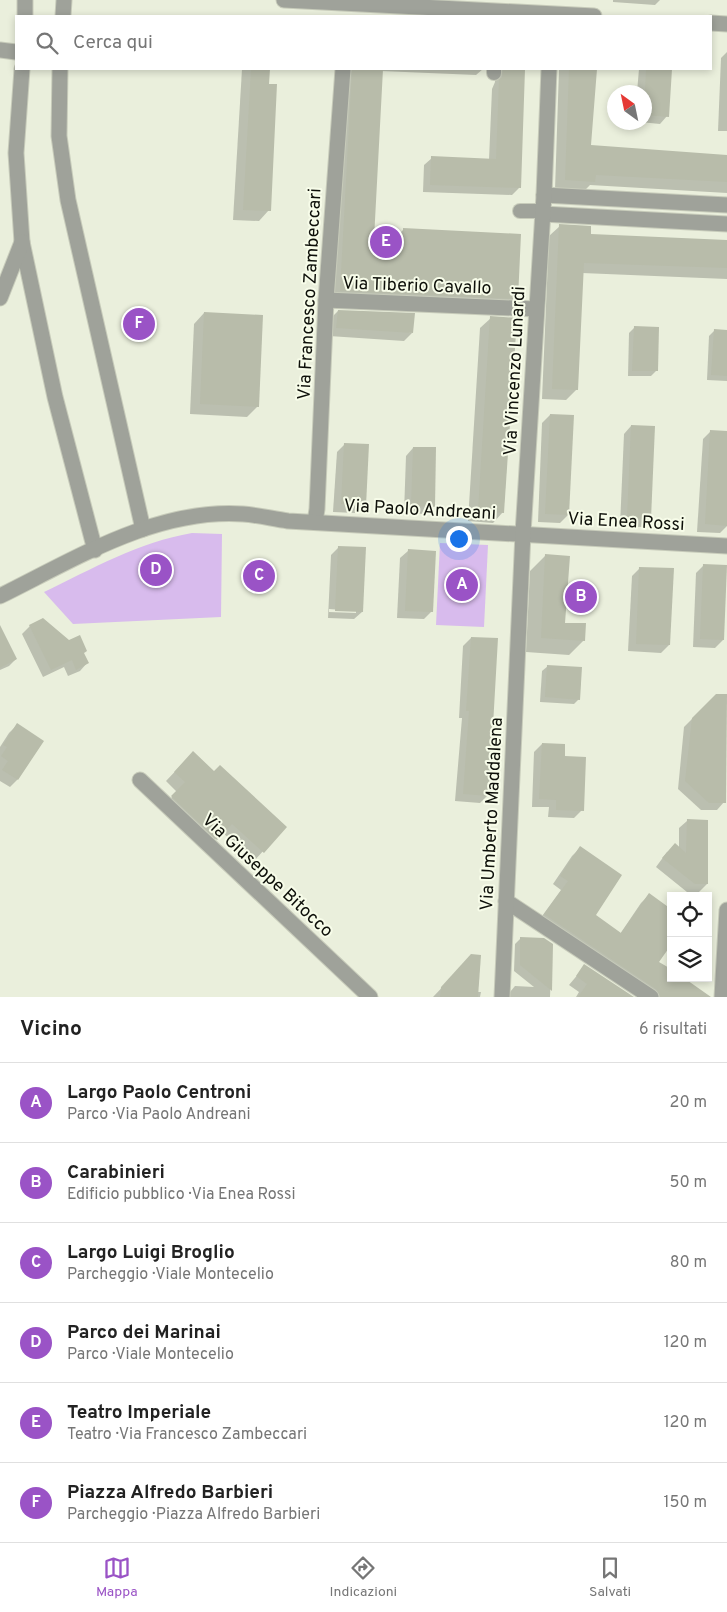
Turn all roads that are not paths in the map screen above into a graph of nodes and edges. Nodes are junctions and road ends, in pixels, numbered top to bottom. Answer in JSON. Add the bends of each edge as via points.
{"nodes":[{"id":1,"x":25,"y":0,"type":"edge"},
{"id":2,"x":64,"y":0,"type":"edge"},
{"id":3,"x":284,"y":0,"type":"edge"},
{"id":4,"x":347,"y":7,"type":"edge"},
{"id":5,"x":550,"y":10,"type":"edge"},
{"id":6,"x":496,"y":14,"type":"edge"},
{"id":7,"x":25,"y":15,"type":"edge"},
{"id":8,"x":63,"y":15,"type":"edge"},
{"id":9,"x":587,"y":15,"type":"edge"},
{"id":10,"x":712,"y":23,"type":"edge"},
{"id":11,"x":727,"y":24,"type":"edge"},
{"id":12,"x":0,"y":50,"type":"edge"},
{"id":13,"x":15,"y":52,"type":"edge"},
{"id":14,"x":22,"y":70,"type":"edge"},
{"id":15,"x":60,"y":70,"type":"edge"},
{"id":16,"x":343,"y":70,"type":"edge"},
{"id":17,"x":549,"y":70,"type":"edge"},
{"id":18,"x":727,"y":205,"type":"edge"},
{"id":19,"x":543,"y":207,"type":"junction"},
{"id":20,"x":520,"y":211,"type":"dead end"},
{"id":21,"x":727,"y":224,"type":"edge"},
{"id":22,"x":22,"y":242,"type":"junction"},
{"id":23,"x":0,"y":298,"type":"edge"},
{"id":24,"x":326,"y":300,"type":"junction"},
{"id":25,"x":536,"y":309,"type":"junction"},
{"id":26,"x":315,"y":522,"type":"junction"},
{"id":27,"x":143,"y":529,"type":"junction"},
{"id":28,"x":523,"y":533,"type":"junction"},
{"id":29,"x":727,"y":546,"type":"edge"},
{"id":30,"x":95,"y":550,"type":"junction"},
{"id":31,"x":0,"y":596,"type":"edge"},
{"id":32,"x":518,"y":634,"type":"joint"},
{"id":33,"x":140,"y":780,"type":"dead end"},
{"id":34,"x":506,"y":902,"type":"junction"},
{"id":35,"x":727,"y":910,"type":"edge"},
{"id":36,"x":370,"y":997,"type":"edge"},
{"id":37,"x":502,"y":997,"type":"edge"},
{"id":38,"x":651,"y":997,"type":"edge"},
{"id":39,"x":722,"y":997,"type":"edge"}],
"edges":[{"from":1,"to":7,"type":"street"},
{"from":2,"to":8,"type":"street"},
{"from":3,"to":4,"type":"street"},
{"from":4,"to":6,"type":"street"},
{"from":5,"to":6,"type":"street"},
{"from":5,"to":9,"type":"street"},
{"from":10,"to":11,"type":"street"},
{"from":12,"to":13,"type":"street"},
{"from":14,"to":22,"type":"street","via":[[16,153]]},
{"from":15,"to":27,"type":"street","via":[[58,127],[68,200]]},
{"from":16,"to":24,"type":"street","name":"Via Francesco Zambeccari"},
{"from":17,"to":19,"type":"street","name":"Via Vincenzo Lunardi"},
{"from":18,"to":19,"type":"street"},
{"from":19,"to":20,"type":"street"},
{"from":19,"to":21,"type":"street"},
{"from":19,"to":25,"type":"street","name":"Via Vincenzo Lunardi"},
{"from":22,"to":23,"type":"street"},
{"from":22,"to":30,"type":"street","via":[[55,397]]},
{"from":24,"to":25,"type":"street","name":"Via Tiberio Cavallo"},
{"from":24,"to":26,"type":"street","name":"Via Francesco Zambeccari"},
{"from":25,"to":28,"type":"street","name":"Via Vincenzo Lunardi"},
{"from":26,"to":27,"type":"street","name":"Via Paolo Andreani","via":[[227,514],[190,518]]},
{"from":26,"to":28,"type":"street","name":"Via Paolo Andreani"},
{"from":27,"to":30,"type":"street","name":"Via Paolo Andreani"},
{"from":28,"to":29,"type":"street","name":"Via Enea Rossi"},
{"from":28,"to":32,"type":"street","name":"Via Vincenzo Lunardi"},
{"from":30,"to":31,"type":"street","name":"Via Paolo Andreani"},
{"from":32,"to":34,"type":"street","name":"Via Umberto Maddalena"},
{"from":33,"to":36,"type":"street","name":"Via Giuseppe Bitocco"},
{"from":34,"to":37,"type":"street","name":"Via Umberto Maddalena"},
{"from":34,"to":38,"type":"street"},
{"from":35,"to":39,"type":"street"}]}
